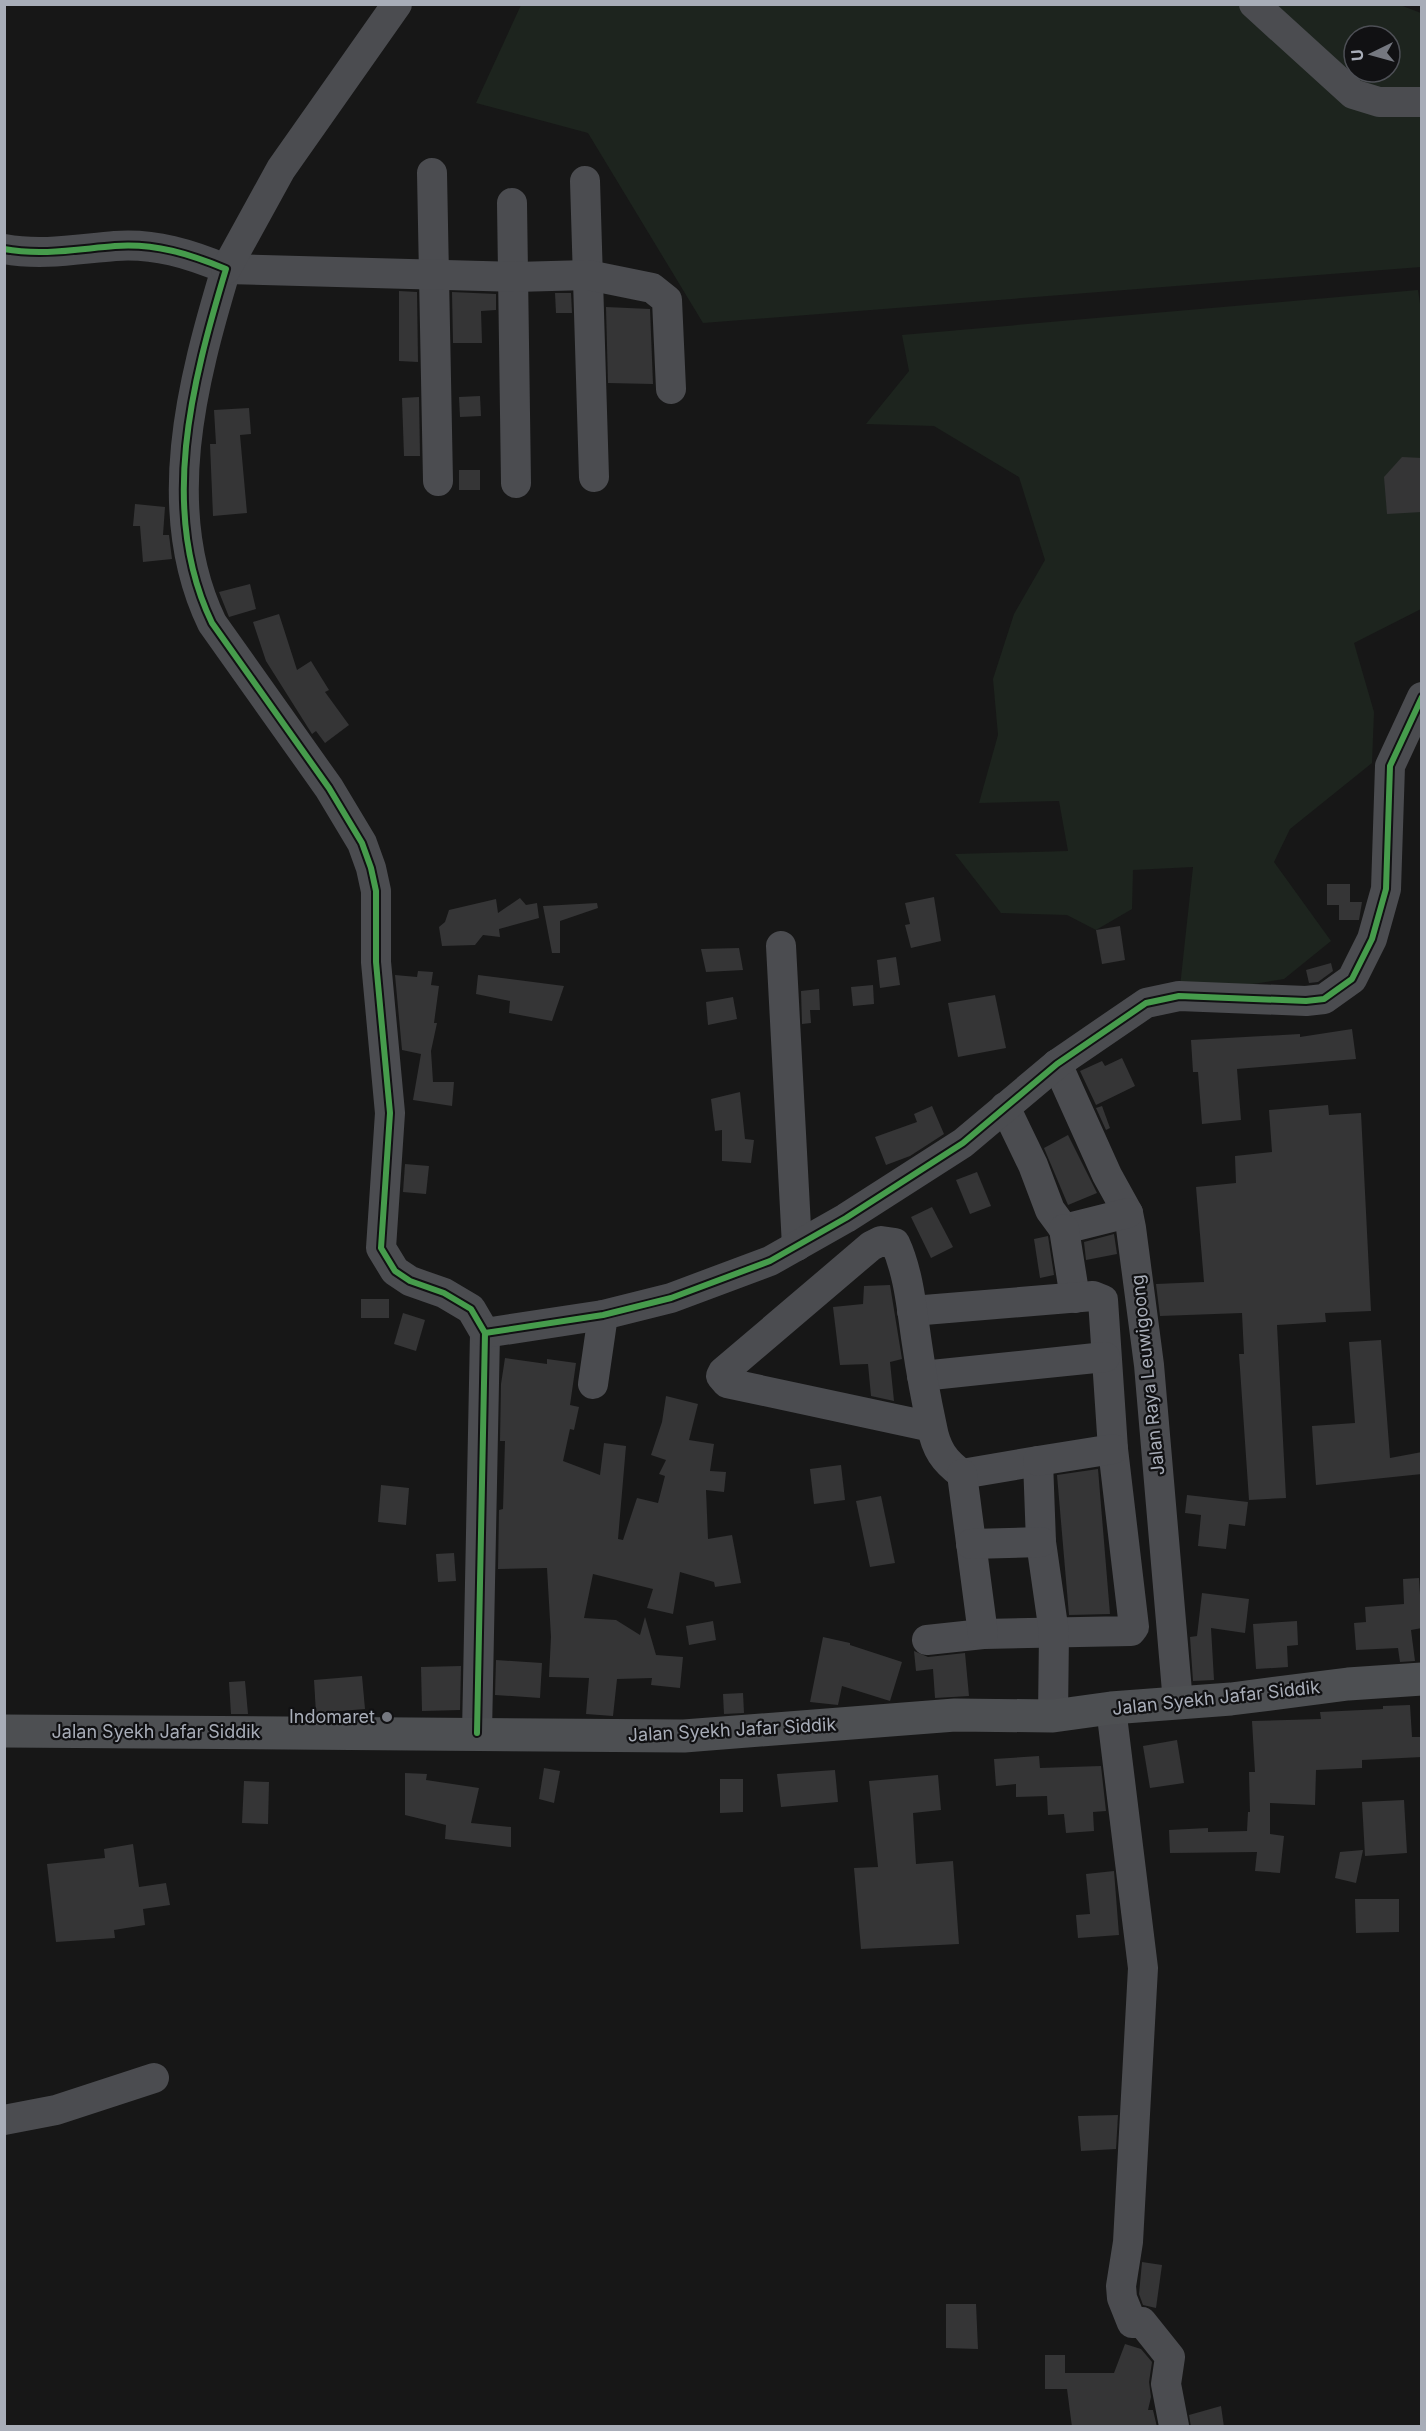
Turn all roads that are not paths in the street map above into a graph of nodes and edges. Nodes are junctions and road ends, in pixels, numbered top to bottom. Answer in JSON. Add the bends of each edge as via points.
{"nodes":[{"id":1,"x":397,"y":4,"type":"edge"},
{"id":2,"x":1254,"y":4,"type":"edge"},
{"id":3,"x":1422,"y":102,"type":"edge"},
{"id":4,"x":432,"y":172,"type":"dead end"},
{"id":5,"x":585,"y":181,"type":"dead end"},
{"id":6,"x":512,"y":203,"type":"dead end"},
{"id":7,"x":4,"y":249,"type":"edge"},
{"id":8,"x":226,"y":269,"type":"junction"},
{"id":9,"x":435,"y":274,"type":"junction"},
{"id":10,"x":588,"y":274,"type":"junction"},
{"id":11,"x":515,"y":277,"type":"junction"},
{"id":12,"x":671,"y":389,"type":"dead end"},
{"id":13,"x":594,"y":477,"type":"dead end"},
{"id":14,"x":438,"y":481,"type":"dead end"},
{"id":15,"x":516,"y":483,"type":"dead end"},
{"id":16,"x":1422,"y":697,"type":"edge"},
{"id":17,"x":782,"y":946,"type":"dead end"},
{"id":18,"x":1057,"y":1064,"type":"junction"},
{"id":19,"x":1005,"y":1107,"type":"junction"},
{"id":20,"x":1128,"y":1214,"type":"junction"},
{"id":21,"x":1064,"y":1229,"type":"junction"},
{"id":22,"x":796,"y":1246,"type":"junction"},
{"id":23,"x":1075,"y":1298,"type":"junction"},
{"id":24,"x":912,"y":1311,"type":"junction"},
{"id":25,"x":603,"y":1315,"type":"junction"},
{"id":26,"x":485,"y":1333,"type":"junction"},
{"id":27,"x":1105,"y":1357,"type":"junction"},
{"id":28,"x":922,"y":1376,"type":"junction"},
{"id":29,"x":593,"y":1384,"type":"dead end"},
{"id":30,"x":932,"y":1427,"type":"junction"},
{"id":31,"x":1113,"y":1449,"type":"junction"},
{"id":32,"x":1038,"y":1461,"type":"junction"},
{"id":33,"x":962,"y":1474,"type":"junction"},
{"id":34,"x":1041,"y":1542,"type":"junction"},
{"id":35,"x":971,"y":1544,"type":"junction"},
{"id":36,"x":1054,"y":1633,"type":"junction"},
{"id":37,"x":983,"y":1634,"type":"junction"},
{"id":38,"x":927,"y":1640,"type":"dead end"},
{"id":39,"x":1422,"y":1679,"type":"edge"},
{"id":40,"x":1178,"y":1703,"type":"junction"},
{"id":41,"x":1112,"y":1708,"type":"junction"},
{"id":42,"x":1053,"y":1716,"type":"junction"},
{"id":43,"x":4,"y":1731,"type":"edge"},
{"id":44,"x":477,"y":1733,"type":"junction"},
{"id":45,"x":154,"y":2078,"type":"dead end"},
{"id":46,"x":4,"y":2120,"type":"edge"},
{"id":47,"x":1174,"y":2427,"type":"edge"}],
"edges":[{"from":1,"to":8,"type":"street","via":[[281,169]]},
{"from":2,"to":3,"type":"street","via":[[1353,94],[1380,102]]},
{"from":4,"to":9,"type":"street"},
{"from":5,"to":10,"type":"street"},
{"from":6,"to":11,"type":"street"},
{"from":7,"to":8,"type":"street","via":[[45,252],[152,247],[175,250]]},
{"from":8,"to":9,"type":"street"},
{"from":8,"to":26,"type":"street","via":[[195,389],[184,462],[183,516],[194,575],[212,622],[329,788],[362,843],[371,868],[376,891],[376,962],[390,1113],[381,1248],[395,1271],[471,1309]]},
{"from":9,"to":11,"type":"street"},
{"from":9,"to":14,"type":"street"},
{"from":10,"to":11,"type":"street"},
{"from":10,"to":12,"type":"street","via":[[652,288],[667,300]]},
{"from":10,"to":13,"type":"street"},
{"from":11,"to":15,"type":"street"},
{"from":16,"to":18,"type":"street","via":[[1390,766],[1386,889],[1372,939],[1352,979],[1324,999],[1179,996],[1146,1003]]},
{"from":17,"to":22,"type":"street"},
{"from":18,"to":19,"type":"street"},
{"from":18,"to":20,"type":"street","name":"Jalan Raya Leuwigoong"},
{"from":19,"to":21,"type":"street","via":[[1050,1210]]},
{"from":19,"to":22,"type":"street","via":[[963,1143]]},
{"from":20,"to":21,"type":"street"},
{"from":20,"to":40,"type":"street","name":"Jalan Raya Leuwigoong","via":[[1149,1365]]},
{"from":21,"to":23,"type":"street"},
{"from":22,"to":25,"type":"street","via":[[770,1261],[671,1298]]},
{"from":23,"to":24,"type":"street"},
{"from":23,"to":27,"type":"street","via":[[1097,1296],[1105,1303]]},
{"from":24,"to":28,"type":"street"},
{"from":24,"to":30,"type":"street","via":[[900,1254],[895,1243],[881,1241],[871,1245],[721,1376],[727,1383]]},
{"from":25,"to":26,"type":"street"},
{"from":25,"to":29,"type":"street"},
{"from":26,"to":44,"type":"street"},
{"from":27,"to":28,"type":"street"},
{"from":27,"to":31,"type":"street"},
{"from":28,"to":30,"type":"street"},
{"from":30,"to":33,"type":"street","via":[[941,1457]]},
{"from":31,"to":32,"type":"street"},
{"from":31,"to":36,"type":"street","via":[[1133,1628]]},
{"from":32,"to":33,"type":"street"},
{"from":32,"to":34,"type":"street"},
{"from":33,"to":35,"type":"street"},
{"from":34,"to":35,"type":"street"},
{"from":34,"to":36,"type":"street"},
{"from":35,"to":37,"type":"street"},
{"from":36,"to":37,"type":"street"},
{"from":36,"to":42,"type":"street"},
{"from":37,"to":38,"type":"street"},
{"from":39,"to":40,"type":"main road","name":"Jalan Syekh Jafar Siddik"},
{"from":40,"to":41,"type":"main road","name":"Jalan Syekh Jafar Siddik"},
{"from":41,"to":42,"type":"main road","name":"Jalan Syekh Jafar Siddik"},
{"from":41,"to":47,"type":"street","via":[[1143,1977],[1122,2298],[1132,2323],[1142,2322],[1170,2357],[1166,2384]]},
{"from":42,"to":44,"type":"main road","name":"Jalan Syekh Jafar Siddik","via":[[955,1715],[684,1736]]},
{"from":43,"to":44,"type":"main road","name":"Jalan Syekh Jafar Siddik"},
{"from":45,"to":46,"type":"street","via":[[56,2110]]}]}
